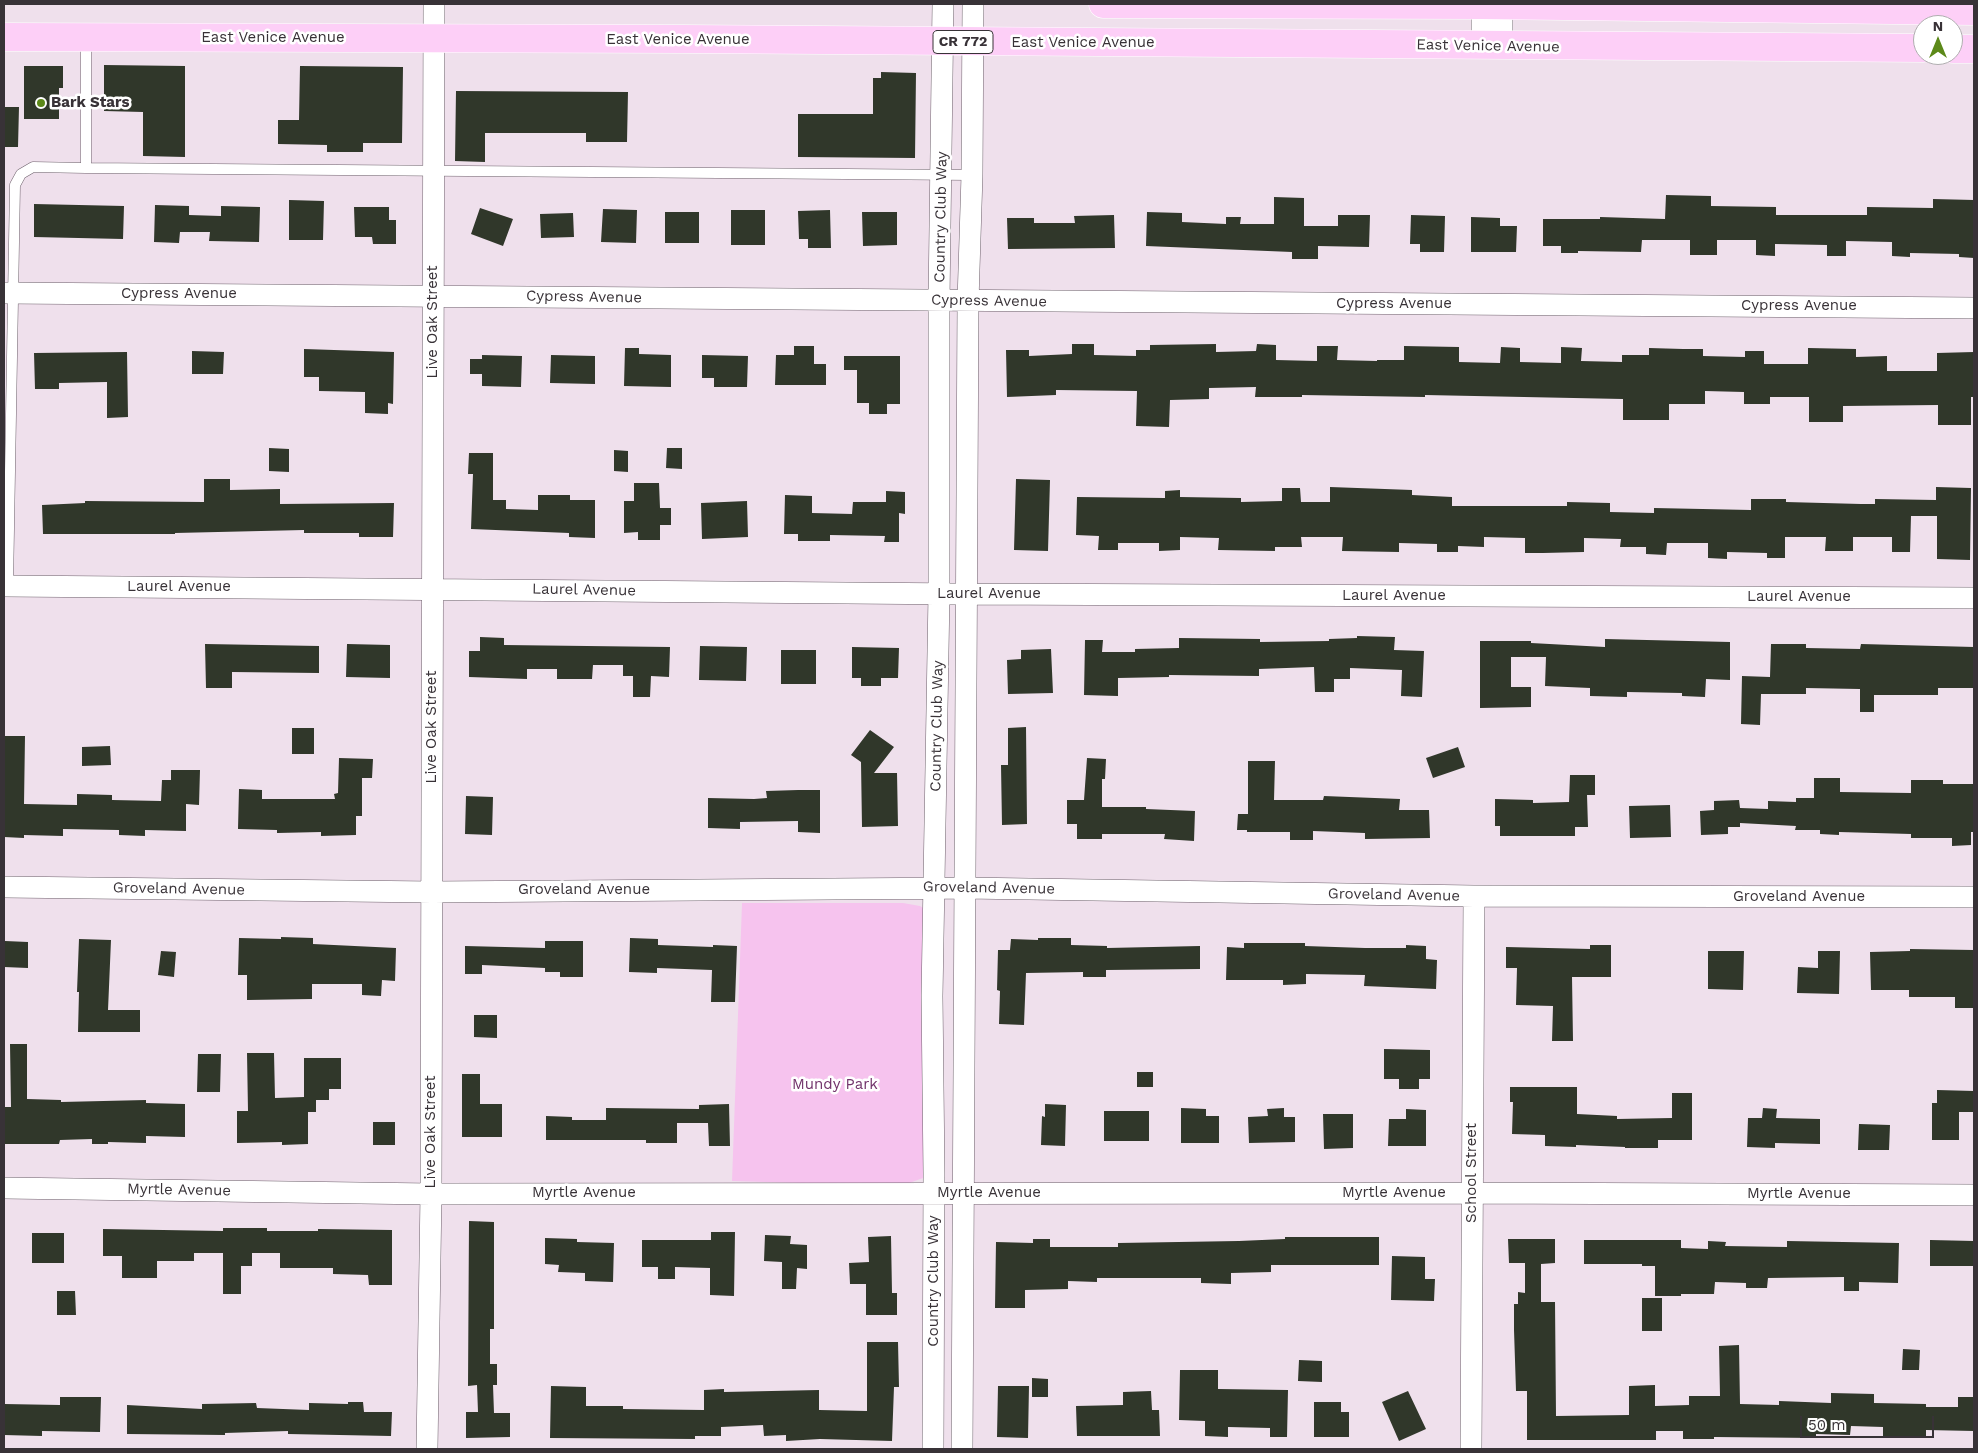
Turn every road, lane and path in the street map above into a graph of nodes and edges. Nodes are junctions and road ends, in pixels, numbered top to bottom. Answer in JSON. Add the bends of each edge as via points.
{"nodes":[{"id":1,"x":434,"y":4,"type":"edge"},
{"id":2,"x":943,"y":4,"type":"edge"},
{"id":3,"x":973,"y":4,"type":"edge"},
{"id":4,"x":1103,"y":4,"type":"edge"},
{"id":5,"x":1136,"y":4,"type":"edge"},
{"id":6,"x":1312,"y":5,"type":"edge"},
{"id":7,"x":1492,"y":5,"type":"edge"},
{"id":8,"x":1774,"y":6,"type":"edge"},
{"id":9,"x":1974,"y":11,"type":"edge"},
{"id":10,"x":4,"y":37,"type":"edge"},
{"id":11,"x":86,"y":37,"type":"junction"},
{"id":12,"x":434,"y":38,"type":"junction"},
{"id":13,"x":943,"y":42,"type":"junction"},
{"id":14,"x":973,"y":42,"type":"junction"},
{"id":15,"x":1492,"y":46,"type":"junction"},
{"id":16,"x":1913,"y":48,"type":"edge"},
{"id":17,"x":86,"y":168,"type":"junction"},
{"id":18,"x":433,"y":170,"type":"junction"},
{"id":19,"x":942,"y":175,"type":"junction"},
{"id":20,"x":972,"y":175,"type":"junction"},
{"id":21,"x":7,"y":289,"type":"edge"},
{"id":22,"x":433,"y":295,"type":"junction"},
{"id":23,"x":939,"y":300,"type":"junction"},
{"id":24,"x":968,"y":301,"type":"junction"},
{"id":25,"x":1974,"y":308,"type":"edge"},
{"id":26,"x":6,"y":586,"type":"edge"},
{"id":27,"x":431,"y":589,"type":"junction"},
{"id":28,"x":939,"y":594,"type":"junction"},
{"id":29,"x":966,"y":594,"type":"junction"},
{"id":30,"x":1974,"y":598,"type":"edge"},
{"id":31,"x":4,"y":887,"type":"edge"},
{"id":32,"x":934,"y":888,"type":"junction"},
{"id":33,"x":966,"y":888,"type":"junction"},
{"id":34,"x":432,"y":892,"type":"junction"},
{"id":35,"x":1474,"y":896,"type":"junction"},
{"id":36,"x":1974,"y":897,"type":"edge"},
{"id":37,"x":933,"y":1015,"type":"junction"},
{"id":38,"x":965,"y":1015,"type":"junction"},
{"id":39,"x":4,"y":1188,"type":"edge"},
{"id":40,"x":934,"y":1193,"type":"junction"},
{"id":41,"x":964,"y":1193,"type":"junction"},
{"id":42,"x":1471,"y":1193,"type":"junction"},
{"id":43,"x":431,"y":1194,"type":"junction"},
{"id":44,"x":1974,"y":1195,"type":"edge"},
{"id":45,"x":427,"y":1449,"type":"edge"},
{"id":46,"x":932,"y":1449,"type":"edge"},
{"id":47,"x":962,"y":1449,"type":"edge"},
{"id":48,"x":1471,"y":1449,"type":"edge"}],
"edges":[{"from":1,"to":12,"type":"street","name":"Live Oak Street"},
{"from":2,"to":13,"type":"street","name":"Country Club Way"},
{"from":3,"to":14,"type":"street","name":"Country Club Way"},
{"from":4,"to":5,"type":"main road"},
{"from":5,"to":6,"type":"main road"},
{"from":6,"to":7,"type":"main road"},
{"from":7,"to":8,"type":"main road"},
{"from":7,"to":15,"type":"street"},
{"from":8,"to":9,"type":"main road"},
{"from":10,"to":11,"type":"main road","name":"East Venice Avenue","number":"CR 772"},
{"from":11,"to":12,"type":"main road","name":"East Venice Avenue","number":"CR 772"},
{"from":11,"to":17,"type":"lane"},
{"from":12,"to":13,"type":"main road","name":"East Venice Avenue","number":"CR 772"},
{"from":12,"to":18,"type":"street","name":"Live Oak Street"},
{"from":13,"to":14,"type":"main road","name":"East Venice Avenue","number":"CR 772"},
{"from":13,"to":19,"type":"street","name":"Country Club Way"},
{"from":14,"to":15,"type":"main road","name":"East Venice Avenue","number":"CR 772"},
{"from":14,"to":20,"type":"street","name":"Country Club Way"},
{"from":15,"to":16,"type":"main road","name":"East Venice Avenue","number":"CR 772"},
{"from":17,"to":18,"type":"lane"},
{"from":17,"to":21,"type":"lane","via":[[33,167],[18,177],[14,190]]},
{"from":18,"to":19,"type":"lane"},
{"from":18,"to":22,"type":"street","name":"Live Oak Street"},
{"from":19,"to":20,"type":"lane"},
{"from":19,"to":23,"type":"street","name":"Country Club Way"},
{"from":20,"to":24,"type":"street","name":"Country Club Way"},
{"from":21,"to":22,"type":"street","name":"Cypress Avenue"},
{"from":21,"to":26,"type":"lane"},
{"from":22,"to":23,"type":"street","name":"Cypress Avenue"},
{"from":22,"to":27,"type":"street","name":"Live Oak Street"},
{"from":23,"to":24,"type":"street","name":"Cypress Avenue"},
{"from":23,"to":28,"type":"street","name":"Country Club Way"},
{"from":24,"to":25,"type":"street","name":"Cypress Avenue"},
{"from":24,"to":29,"type":"street","name":"Country Club Way"},
{"from":26,"to":27,"type":"street","name":"Laurel Avenue"},
{"from":27,"to":28,"type":"street","name":"Laurel Avenue"},
{"from":27,"to":34,"type":"street","name":"Live Oak Street"},
{"from":28,"to":29,"type":"street","name":"Laurel Avenue"},
{"from":28,"to":32,"type":"street","name":"Country Club Way"},
{"from":29,"to":30,"type":"street","name":"Laurel Avenue"},
{"from":29,"to":33,"type":"street","name":"Country Club Way"},
{"from":31,"to":34,"type":"street","name":"Groveland Avenue"},
{"from":32,"to":33,"type":"street","name":"Groveland Avenue"},
{"from":32,"to":34,"type":"street","name":"Groveland Avenue"},
{"from":32,"to":37,"type":"street","name":"Country Club Way"},
{"from":33,"to":35,"type":"street","name":"Groveland Avenue"},
{"from":33,"to":38,"type":"street","name":"Country Club Way"},
{"from":34,"to":43,"type":"street","name":"Live Oak Street"},
{"from":35,"to":36,"type":"street","name":"Groveland Avenue"},
{"from":35,"to":42,"type":"street","name":"School Street"},
{"from":37,"to":38,"type":"street"},
{"from":37,"to":40,"type":"street","name":"Country Club Way"},
{"from":38,"to":41,"type":"street","name":"Country Club Way"},
{"from":39,"to":43,"type":"street","name":"Myrtle Avenue"},
{"from":40,"to":41,"type":"street","name":"Myrtle Avenue"},
{"from":40,"to":43,"type":"street","name":"Myrtle Avenue"},
{"from":40,"to":46,"type":"street","name":"Country Club Way"},
{"from":41,"to":42,"type":"street","name":"Myrtle Avenue"},
{"from":41,"to":47,"type":"street","name":"Country Club Way"},
{"from":42,"to":44,"type":"street","name":"Myrtle Avenue"},
{"from":42,"to":48,"type":"street","name":"School Street"},
{"from":43,"to":45,"type":"street","name":"Live Oak Street"}]}
